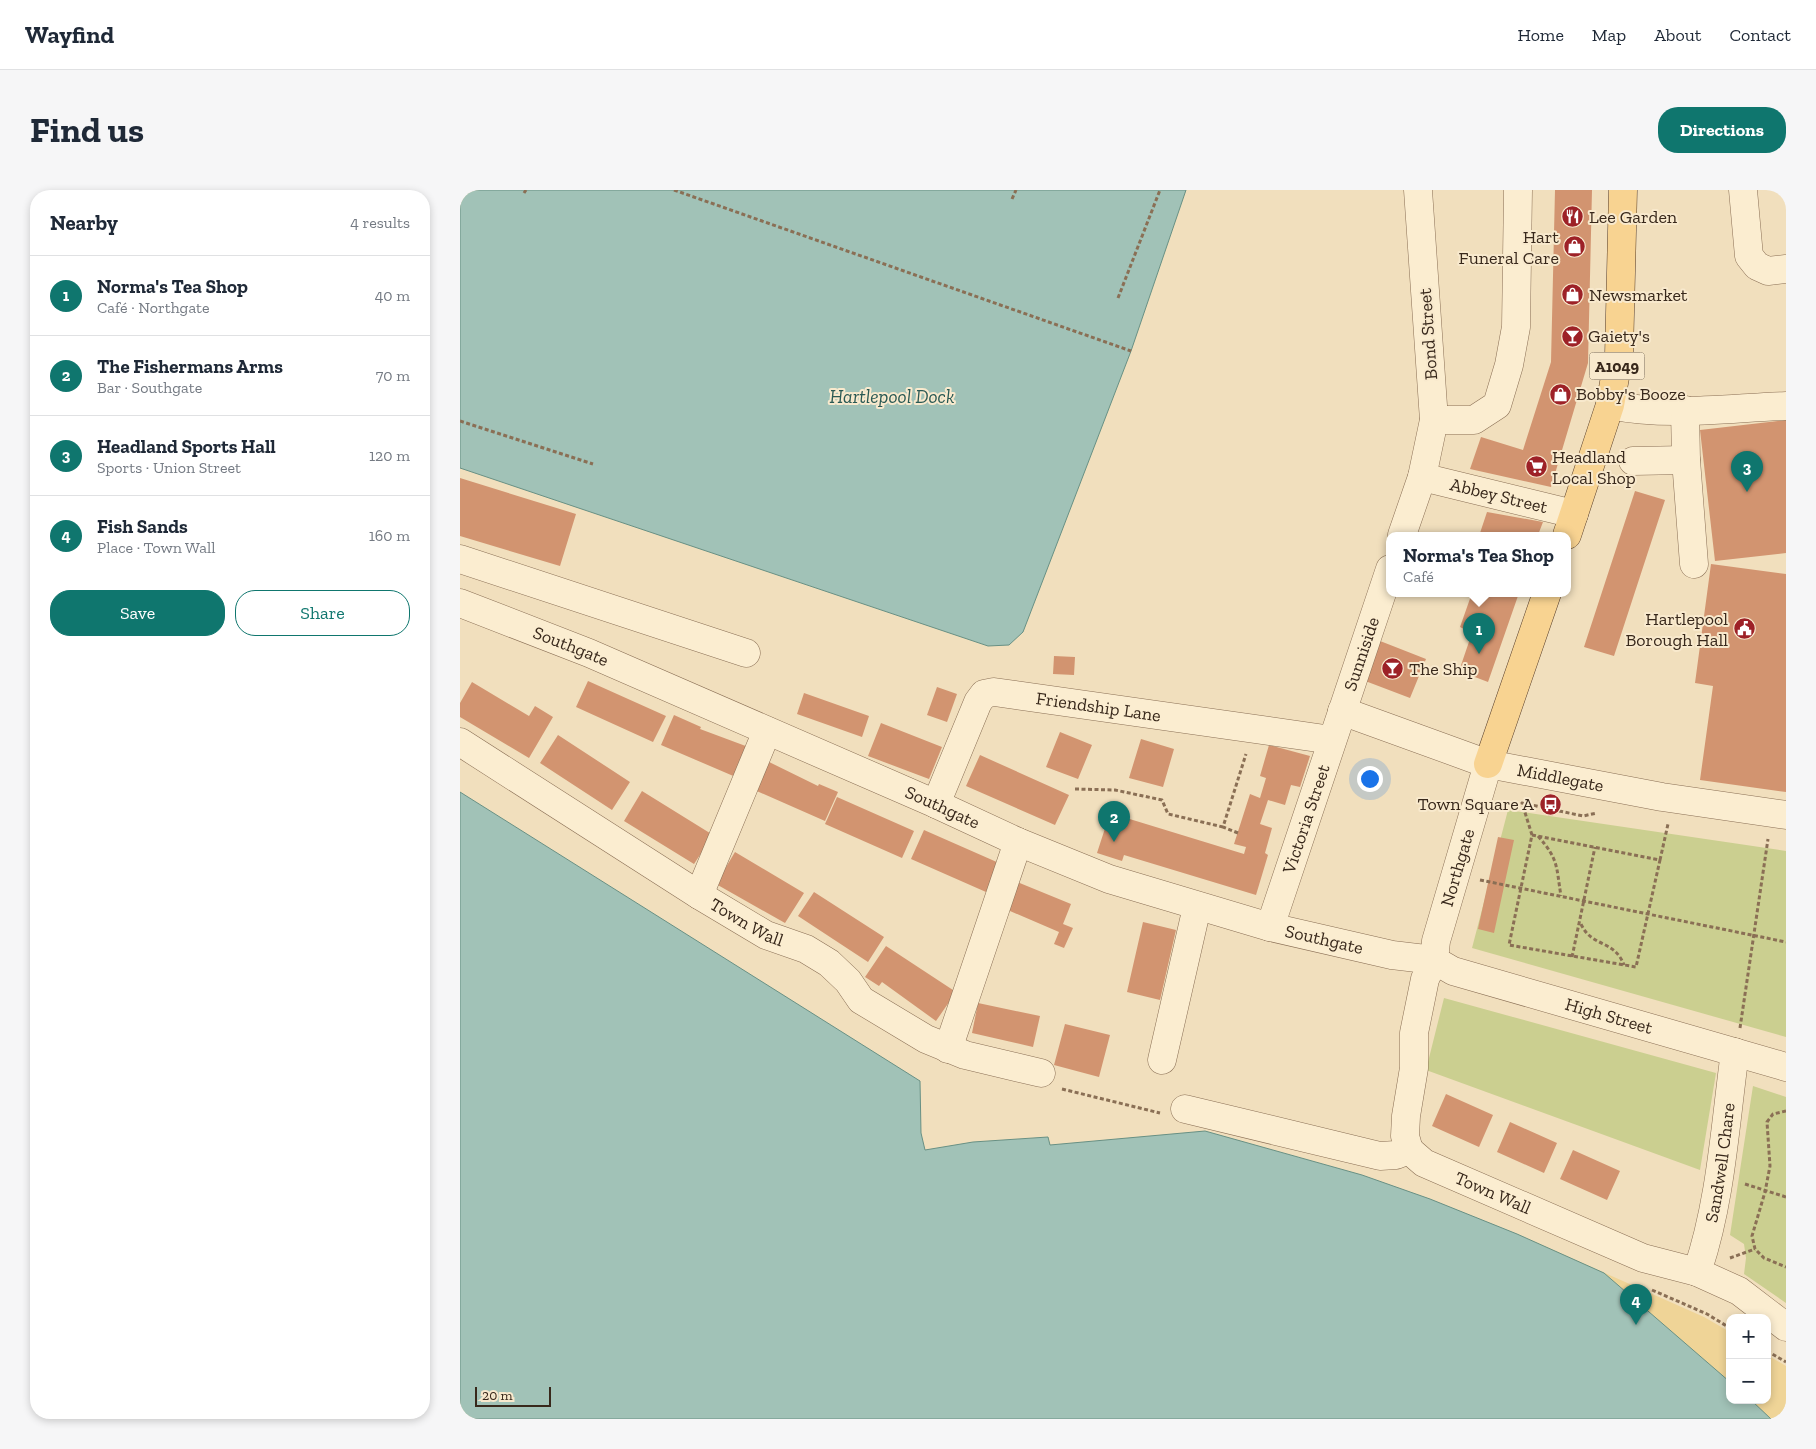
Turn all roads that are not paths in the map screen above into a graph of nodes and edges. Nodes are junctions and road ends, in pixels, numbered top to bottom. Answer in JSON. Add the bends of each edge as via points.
{"nodes":[{"id":1,"x":1418,"y":190,"type":"edge"},
{"id":2,"x":1518,"y":190,"type":"edge"},
{"id":3,"x":1623,"y":190,"type":"edge"},
{"id":4,"x":1743,"y":190,"type":"edge"},
{"id":5,"x":1786,"y":269,"type":"edge"},
{"id":6,"x":1610,"y":405,"type":"junction"},
{"id":7,"x":1786,"y":406,"type":"edge"},
{"id":8,"x":1685,"y":410,"type":"junction"},
{"id":9,"x":1434,"y":420,"type":"junction"},
{"id":10,"x":1686,"y":460,"type":"junction"},
{"id":11,"x":1633,"y":461,"type":"dead end"},
{"id":12,"x":1422,"y":476,"type":"junction"},
{"id":13,"x":1571,"y":524,"type":"edge"},
{"id":14,"x":1403,"y":532,"type":"edge"},
{"id":15,"x":460,"y":559,"type":"edge"},
{"id":16,"x":1694,"y":564,"type":"dead end"},
{"id":17,"x":1386,"y":581,"type":"edge"},
{"id":18,"x":1546,"y":597,"type":"edge"},
{"id":19,"x":462,"y":611,"type":"edge"},
{"id":20,"x":746,"y":653,"type":"dead end"},
{"id":21,"x":1342,"y":711,"type":"junction"},
{"id":22,"x":767,"y":731,"type":"junction"},
{"id":23,"x":1332,"y":740,"type":"junction"},
{"id":24,"x":460,"y":742,"type":"edge"},
{"id":25,"x":1488,"y":764,"type":"junction"},
{"id":26,"x":936,"y":804,"type":"junction"},
{"id":27,"x":1779,"y":814,"type":"edge"},
{"id":28,"x":1018,"y":842,"type":"junction"},
{"id":29,"x":699,"y":895,"type":"junction"},
{"id":30,"x":1196,"y":907,"type":"junction"},
{"id":31,"x":1270,"y":927,"type":"junction"},
{"id":32,"x":1434,"y":960,"type":"junction"},
{"id":33,"x":948,"y":1049,"type":"junction"},
{"id":34,"x":1735,"y":1052,"type":"junction"},
{"id":35,"x":1162,"y":1060,"type":"dead end"},
{"id":36,"x":1786,"y":1067,"type":"edge"},
{"id":37,"x":1041,"y":1073,"type":"dead end"},
{"id":38,"x":1173,"y":1112,"type":"road end"},
{"id":39,"x":1409,"y":1150,"type":"junction"},
{"id":40,"x":1697,"y":1272,"type":"junction"},
{"id":41,"x":1786,"y":1327,"type":"edge"}],
"edges":[{"from":1,"to":9,"type":"street","name":"Bond Street"},
{"from":2,"to":9,"type":"street","via":[[1516,327],[1497,405],[1474,420]]},
{"from":3,"to":6,"type":"main road","number":"A1049","via":[[1619,355]]},
{"from":4,"to":5,"type":"street","via":[[1749,256],[1757,266],[1768,271]]},
{"from":6,"to":8,"type":"street","via":[[1633,410]]},
{"from":6,"to":13,"type":"main road","number":"A1049"},
{"from":7,"to":8,"type":"street"},
{"from":8,"to":10,"type":"street"},
{"from":9,"to":12,"type":"street","name":"Bond Street"},
{"from":10,"to":11,"type":"street"},
{"from":10,"to":16,"type":"street"},
{"from":12,"to":13,"type":"street","name":"Abbey Street"},
{"from":12,"to":14,"type":"street"},
{"from":15,"to":20,"type":"street"},
{"from":17,"to":21,"type":"street","name":"Sunniside"},
{"from":18,"to":25,"type":"main road","name":"Northgate"},
{"from":19,"to":22,"type":"street","name":"Southgate","via":[[589,654]]},
{"from":21,"to":23,"type":"street","name":"Victoria Street"},
{"from":21,"to":25,"type":"street","name":"Middlegate"},
{"from":22,"to":26,"type":"street","name":"Southgate"},
{"from":22,"to":29,"type":"street"},
{"from":23,"to":26,"type":"street","name":"Friendship Lane","via":[[994,692],[984,694],[978,702]]},
{"from":23,"to":31,"type":"street","name":"Victoria Street"},
{"from":24,"to":29,"type":"street","name":"Town Wall"},
{"from":25,"to":27,"type":"street","name":"Middlegate","via":[[1662,797]]},
{"from":25,"to":32,"type":"street","name":"Northgate","via":[[1436,942]]},
{"from":26,"to":28,"type":"street","name":"Southgate"},
{"from":28,"to":30,"type":"street","name":"Southgate","via":[[1109,879]]},
{"from":28,"to":33,"type":"street"},
{"from":29,"to":33,"type":"street","name":"Town Wall","via":[[766,935],[806,949],[829,963],[848,981],[861,1000]]},
{"from":30,"to":31,"type":"street","name":"Southgate"},
{"from":30,"to":35,"type":"street"},
{"from":31,"to":32,"type":"street","name":"Southgate","via":[[1392,956]]},
{"from":32,"to":34,"type":"street","name":"High Street","via":[[1453,971]]},
{"from":32,"to":39,"type":"street","name":"Northgate","via":[[1425,979],[1414,1033],[1414,1068],[1405,1136]]},
{"from":33,"to":37,"type":"street","name":"Town Wall"},
{"from":34,"to":36,"type":"street","name":"High Street"},
{"from":34,"to":40,"type":"street","name":"Sandwell Chare","via":[[1717,1182]]},
{"from":38,"to":39,"type":"street","via":[[1380,1156]]},
{"from":39,"to":40,"type":"street","name":"Town Wall","via":[[1424,1163],[1643,1258]]},
{"from":40,"to":41,"type":"street","name":"Town Wall","via":[[1739,1291]]}]}
